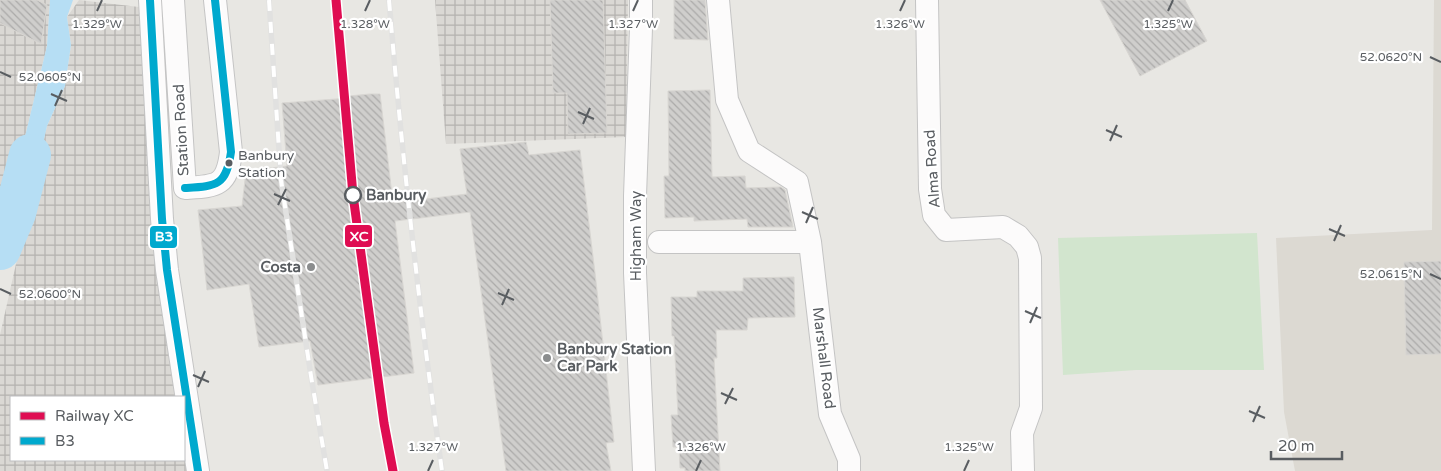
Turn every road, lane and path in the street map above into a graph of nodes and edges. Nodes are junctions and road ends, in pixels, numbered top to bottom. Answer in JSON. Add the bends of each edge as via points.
{"nodes":[{"id":1,"x":150,"y":0,"type":"edge"},
{"id":2,"x":173,"y":0,"type":"edge"},
{"id":3,"x":215,"y":0,"type":"edge"},
{"id":4,"x":640,"y":0,"type":"edge"},
{"id":5,"x":718,"y":0,"type":"edge"},
{"id":6,"x":927,"y":0,"type":"edge"},
{"id":7,"x":659,"y":242,"type":"dead end"},
{"id":8,"x":810,"y":242,"type":"junction"},
{"id":9,"x":198,"y":471,"type":"edge"},
{"id":10,"x":644,"y":471,"type":"edge"},
{"id":11,"x":849,"y":471,"type":"edge"},
{"id":12,"x":1023,"y":471,"type":"edge"}],
"edges":[{"from":1,"to":9,"type":"street","via":[[167,270]]},
{"from":2,"to":3,"type":"street","name":"Station Road","via":[[185,188],[211,186],[219,182],[230,164]]},
{"from":4,"to":10,"type":"street","name":"Higham Way","via":[[635,273]]},
{"from":5,"to":8,"type":"street","name":"Marshall Road","via":[[727,100],[749,151],[797,182]]},
{"from":6,"to":12,"type":"street","name":"Alma Road","via":[[930,189],[934,215],[946,230],[1003,227],[1018,236],[1030,258],[1031,408],[1022,433]]},
{"from":7,"to":8,"type":"street"},
{"from":8,"to":11,"type":"street","name":"Marshall Road","via":[[830,414],[849,459]]}]}
